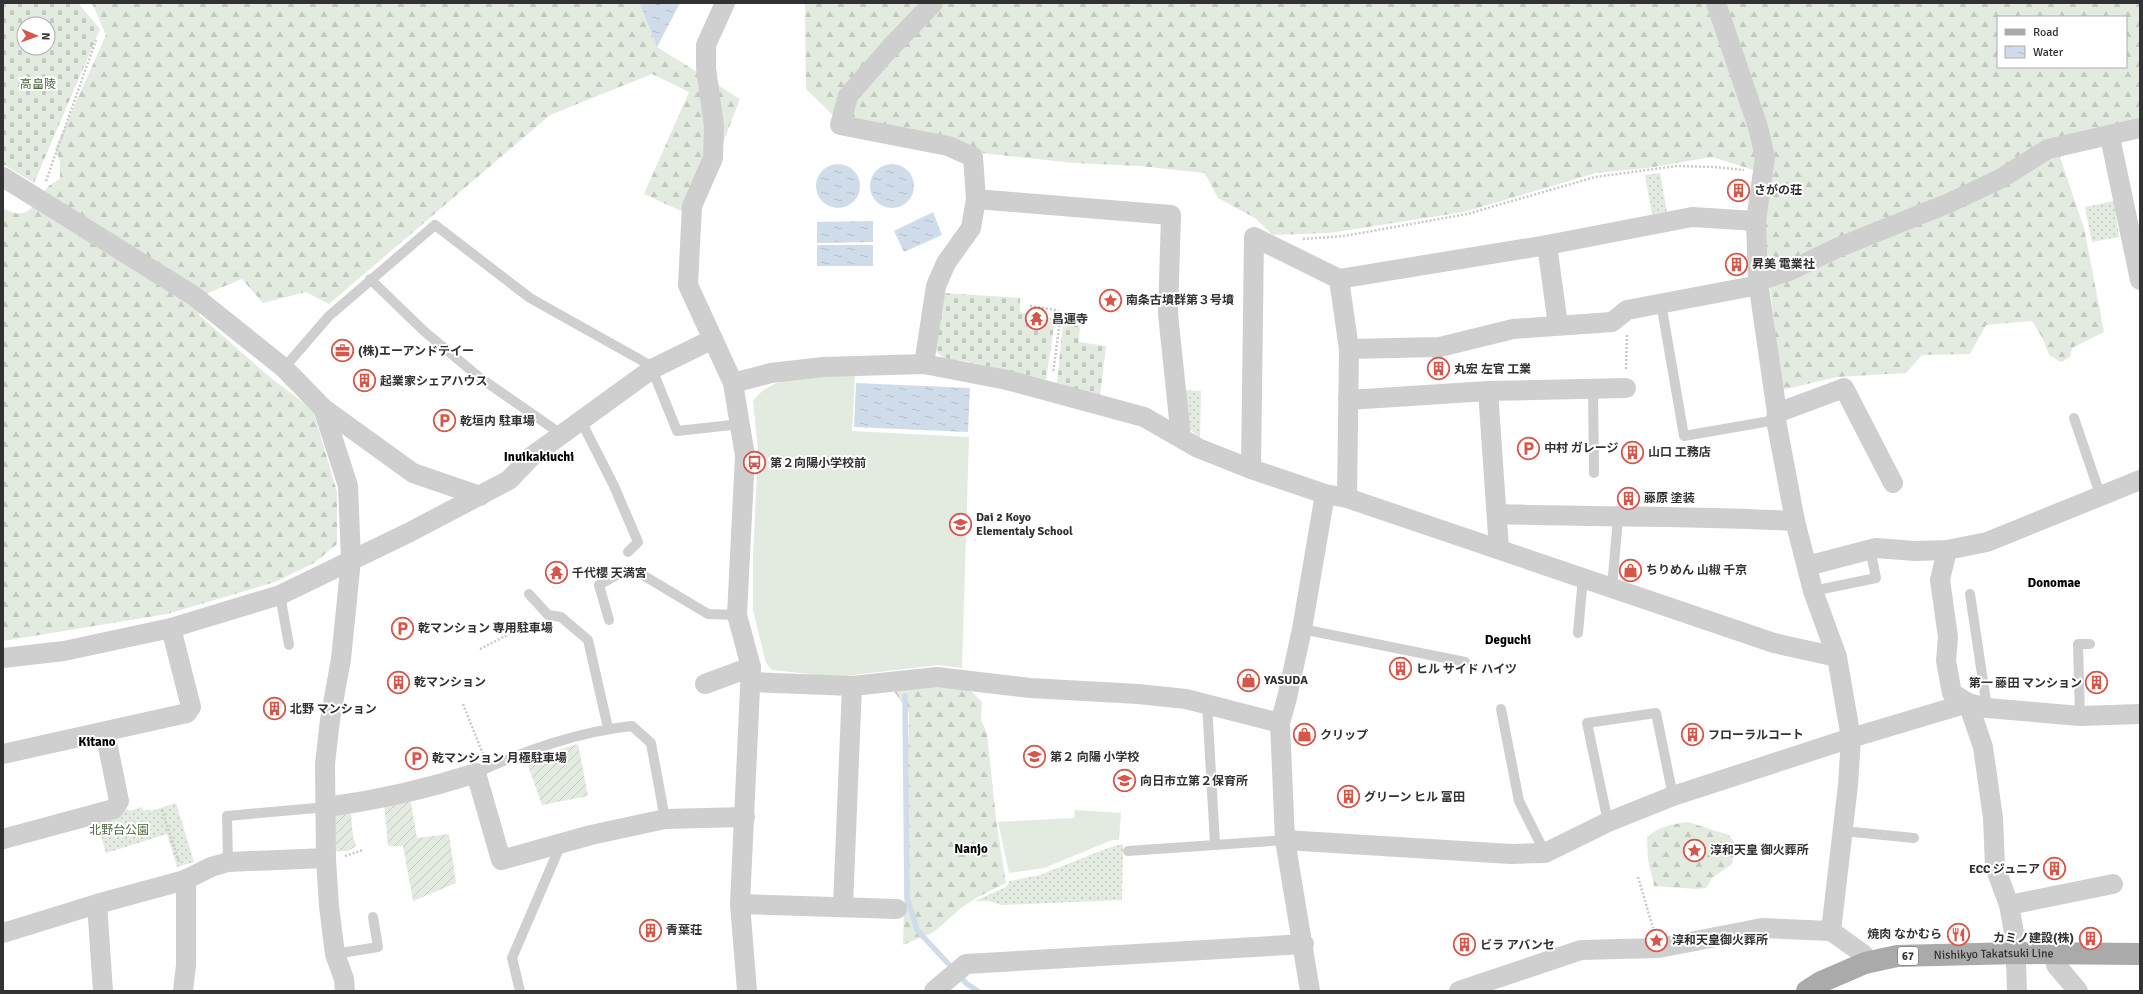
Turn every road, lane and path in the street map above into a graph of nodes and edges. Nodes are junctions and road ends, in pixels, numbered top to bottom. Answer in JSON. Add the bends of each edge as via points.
{"nodes":[{"id":1,"x":724,"y":3,"type":"edge"},
{"id":2,"x":933,"y":3,"type":"edge"},
{"id":3,"x":1716,"y":3,"type":"edge"},
{"id":4,"x":96,"y":40,"type":"dead end"},
{"id":5,"x":2140,"y":128,"type":"edge"},
{"id":6,"x":2110,"y":137,"type":"junction"},
{"id":7,"x":1762,"y":173,"type":"junction"},
{"id":8,"x":3,"y":177,"type":"edge"},
{"id":9,"x":976,"y":199,"type":"junction"},
{"id":10,"x":39,"y":200,"type":"junction"},
{"id":11,"x":2133,"y":216,"type":"edge"},
{"id":12,"x":1756,"y":221,"type":"junction"},
{"id":13,"x":1300,"y":239,"type":"dead end"},
{"id":14,"x":1547,"y":245,"type":"junction"},
{"id":15,"x":370,"y":278,"type":"junction"},
{"id":16,"x":1339,"y":279,"type":"junction"},
{"id":17,"x":2140,"y":280,"type":"edge"},
{"id":18,"x":1759,"y":283,"type":"junction"},
{"id":19,"x":1661,"y":303,"type":"junction"},
{"id":20,"x":1030,"y":306,"type":"dead end"},
{"id":21,"x":1627,"y":310,"type":"junction"},
{"id":22,"x":1558,"y":325,"type":"junction"},
{"id":23,"x":713,"y":339,"type":"junction"},
{"id":24,"x":1349,"y":349,"type":"junction"},
{"id":25,"x":924,"y":364,"type":"junction"},
{"id":26,"x":284,"y":368,"type":"junction"},
{"id":27,"x":653,"y":368,"type":"junction"},
{"id":28,"x":733,"y":384,"type":"junction"},
{"id":29,"x":1593,"y":388,"type":"junction"},
{"id":30,"x":1626,"y":388,"type":"joint"},
{"id":31,"x":1051,"y":391,"type":"junction"},
{"id":32,"x":1488,"y":391,"type":"junction"},
{"id":33,"x":1348,"y":400,"type":"junction"},
{"id":34,"x":323,"y":408,"type":"junction"},
{"id":35,"x":1777,"y":416,"type":"junction"},
{"id":36,"x":2074,"y":418,"type":"dead end"},
{"id":37,"x":580,"y":419,"type":"junction"},
{"id":38,"x":741,"y":424,"type":"junction"},
{"id":39,"x":561,"y":434,"type":"junction"},
{"id":40,"x":1181,"y":438,"type":"junction"},
{"id":41,"x":1251,"y":469,"type":"junction"},
{"id":42,"x":1594,"y":473,"type":"dead end"},
{"id":43,"x":2140,"y":480,"type":"edge"},
{"id":44,"x":1893,"y":483,"type":"dead end"},
{"id":45,"x":1325,"y":494,"type":"junction"},
{"id":46,"x":480,"y":496,"type":"junction"},
{"id":47,"x":2101,"y":497,"type":"junction"},
{"id":48,"x":1347,"y":498,"type":"junction"},
{"id":49,"x":1497,"y":514,"type":"junction"},
{"id":50,"x":1618,"y":518,"type":"junction"},
{"id":51,"x":1795,"y":521,"type":"junction"},
{"id":52,"x":1499,"y":549,"type":"junction"},
{"id":53,"x":1870,"y":549,"type":"junction"},
{"id":54,"x":1947,"y":550,"type":"junction"},
{"id":55,"x":628,"y":552,"type":"dead end"},
{"id":56,"x":352,"y":560,"type":"junction"},
{"id":57,"x":1807,"y":566,"type":"junction"},
{"id":58,"x":1583,"y":577,"type":"junction"},
{"id":59,"x":1612,"y":587,"type":"junction"},
{"id":60,"x":1813,"y":591,"type":"junction"},
{"id":61,"x":528,"y":594,"type":"dead end"},
{"id":62,"x":1970,"y":594,"type":"dead end"},
{"id":63,"x":280,"y":595,"type":"junction"},
{"id":64,"x":548,"y":615,"type":"junction"},
{"id":65,"x":737,"y":615,"type":"junction"},
{"id":66,"x":609,"y":620,"type":"dead end"},
{"id":67,"x":171,"y":628,"type":"junction"},
{"id":68,"x":1302,"y":629,"type":"junction"},
{"id":69,"x":1578,"y":633,"type":"dead end"},
{"id":70,"x":2090,"y":644,"type":"dead end"},
{"id":71,"x":289,"y":645,"type":"dead end"},
{"id":72,"x":480,"y":649,"type":"dead end"},
{"id":73,"x":1837,"y":657,"type":"junction"},
{"id":74,"x":3,"y":658,"type":"edge"},
{"id":75,"x":1465,"y":662,"type":"dead end"},
{"id":76,"x":751,"y":674,"type":"junction"},
{"id":77,"x":705,"y":684,"type":"dead end"},
{"id":78,"x":852,"y":686,"type":"junction"},
{"id":79,"x":1207,"y":703,"type":"junction"},
{"id":80,"x":463,"y":704,"type":"dead end"},
{"id":81,"x":1977,"y":706,"type":"junction"},
{"id":82,"x":1501,"y":709,"type":"dead end"},
{"id":83,"x":2140,"y":714,"type":"edge"},
{"id":84,"x":2080,"y":716,"type":"junction"},
{"id":85,"x":1280,"y":723,"type":"junction"},
{"id":86,"x":608,"y":728,"type":"junction"},
{"id":87,"x":105,"y":732,"type":"junction"},
{"id":88,"x":1851,"y":738,"type":"junction"},
{"id":89,"x":3,"y":754,"type":"edge"},
{"id":90,"x":482,"y":770,"type":"junction"},
{"id":91,"x":1673,"y":796,"type":"junction"},
{"id":92,"x":327,"y":807,"type":"junction"},
{"id":93,"x":162,"y":810,"type":"dead end"},
{"id":94,"x":745,"y":818,"type":"junction"},
{"id":95,"x":665,"y":819,"type":"junction"},
{"id":96,"x":1608,"y":822,"type":"junction"},
{"id":97,"x":1843,"y":831,"type":"junction"},
{"id":98,"x":1914,"y":838,"type":"dead end"},
{"id":99,"x":3,"y":839,"type":"edge"},
{"id":100,"x":1285,"y":840,"type":"junction"},
{"id":101,"x":561,"y":844,"type":"junction"},
{"id":102,"x":1215,"y":844,"type":"junction"},
{"id":103,"x":1128,"y":851,"type":"dead end"},
{"id":104,"x":1545,"y":853,"type":"junction"},
{"id":105,"x":326,"y":858,"type":"junction"},
{"id":106,"x":228,"y":862,"type":"junction"},
{"id":107,"x":1638,"y":877,"type":"dead end"},
{"id":108,"x":185,"y":879,"type":"junction"},
{"id":109,"x":2113,"y":884,"type":"dead end"},
{"id":110,"x":97,"y":904,"type":"junction"},
{"id":111,"x":740,"y":904,"type":"junction"},
{"id":112,"x":2009,"y":905,"type":"junction"},
{"id":113,"x":843,"y":906,"type":"junction"},
{"id":114,"x":897,"y":909,"type":"dead end"},
{"id":115,"x":373,"y":917,"type":"dead end"},
{"id":116,"x":1831,"y":931,"type":"junction"},
{"id":117,"x":3,"y":933,"type":"edge"},
{"id":118,"x":1655,"y":935,"type":"dead end"},
{"id":119,"x":1304,"y":944,"type":"junction"},
{"id":120,"x":2017,"y":953,"type":"junction"},
{"id":121,"x":335,"y":954,"type":"junction"},
{"id":122,"x":2056,"y":954,"type":"junction"},
{"id":123,"x":2140,"y":954,"type":"edge"},
{"id":124,"x":1866,"y":963,"type":"junction"},
{"id":125,"x":103,"y":991,"type":"edge"},
{"id":126,"x":183,"y":991,"type":"edge"},
{"id":127,"x":345,"y":991,"type":"edge"},
{"id":128,"x":520,"y":991,"type":"edge"},
{"id":129,"x":746,"y":991,"type":"edge"},
{"id":130,"x":934,"y":991,"type":"edge"},
{"id":131,"x":1310,"y":991,"type":"edge"},
{"id":132,"x":1458,"y":991,"type":"edge"},
{"id":133,"x":1807,"y":991,"type":"edge"},
{"id":134,"x":2017,"y":991,"type":"edge"},
{"id":135,"x":2078,"y":991,"type":"edge"}],
"edges":[{"from":1,"to":23,"type":"street","via":[[706,45],[706,68],[714,126],[713,158],[692,206],[688,285]]},
{"from":2,"to":9,"type":"street","via":[[848,96],[840,125],[948,146],[973,157]]},
{"from":3,"to":7,"type":"street","via":[[1758,127],[1765,157]]},
{"from":4,"to":10,"type":"path"},
{"from":5,"to":6,"type":"street"},
{"from":6,"to":11,"type":"street"},
{"from":6,"to":18,"type":"street","via":[[2048,149],[2000,179],[1949,203]]},
{"from":7,"to":12,"type":"street"},
{"from":7,"to":13,"type":"path","via":[[1714,167],[1677,166],[1610,175],[1467,214],[1344,236]]},
{"from":8,"to":10,"type":"street"},
{"from":9,"to":25,"type":"street","via":[[971,228],[946,263],[936,286]]},
{"from":9,"to":40,"type":"street","via":[[1171,215],[1168,314]]},
{"from":10,"to":26,"type":"street","via":[[194,296]]},
{"from":11,"to":17,"type":"street"},
{"from":12,"to":14,"type":"street","via":[[1692,217]]},
{"from":12,"to":18,"type":"street"},
{"from":14,"to":16,"type":"street"},
{"from":14,"to":22,"type":"street"},
{"from":15,"to":26,"type":"lane","via":[[329,316]]},
{"from":15,"to":27,"type":"lane","via":[[435,225],[530,298]]},
{"from":15,"to":39,"type":"lane","via":[[425,332],[479,377]]},
{"from":16,"to":24,"type":"street"},
{"from":16,"to":41,"type":"street","via":[[1254,237]]},
{"from":18,"to":19,"type":"street"},
{"from":18,"to":35,"type":"street"},
{"from":19,"to":21,"type":"street"},
{"from":19,"to":35,"type":"lane","via":[[1684,436]]},
{"from":20,"to":31,"type":"path","via":[[1056,310],[1060,314]]},
{"from":21,"to":22,"type":"street","via":[[1612,322]]},
{"from":21,"to":30,"type":"path"},
{"from":22,"to":24,"type":"street","via":[[1513,329],[1440,347]]},
{"from":23,"to":27,"type":"street"},
{"from":23,"to":28,"type":"street"},
{"from":24,"to":33,"type":"street"},
{"from":25,"to":28,"type":"street","via":[[823,367],[771,373]]},
{"from":25,"to":31,"type":"street"},
{"from":26,"to":34,"type":"street"},
{"from":27,"to":37,"type":"street"},
{"from":27,"to":38,"type":"lane","via":[[677,431]]},
{"from":28,"to":38,"type":"street"},
{"from":29,"to":30,"type":"street"},
{"from":29,"to":32,"type":"street"},
{"from":29,"to":42,"type":"lane"},
{"from":31,"to":40,"type":"street","via":[[1144,417]]},
{"from":32,"to":33,"type":"street"},
{"from":32,"to":49,"type":"street"},
{"from":33,"to":48,"type":"street"},
{"from":34,"to":46,"type":"street","via":[[413,473]]},
{"from":34,"to":56,"type":"street","via":[[348,486]]},
{"from":35,"to":44,"type":"street","via":[[1844,388]]},
{"from":35,"to":51,"type":"street"},
{"from":36,"to":47,"type":"lane"},
{"from":37,"to":39,"type":"street"},
{"from":37,"to":55,"type":"lane","via":[[614,486],[638,542]]},
{"from":38,"to":65,"type":"street","via":[[746,456]]},
{"from":39,"to":46,"type":"street","via":[[532,456],[508,480]]},
{"from":40,"to":41,"type":"street","via":[[1198,448]]},
{"from":41,"to":45,"type":"street"},
{"from":43,"to":47,"type":"street"},
{"from":45,"to":48,"type":"street"},
{"from":45,"to":68,"type":"street"},
{"from":46,"to":56,"type":"street"},
{"from":47,"to":54,"type":"street","via":[[1988,542]]},
{"from":48,"to":52,"type":"street"},
{"from":49,"to":50,"type":"street"},
{"from":49,"to":52,"type":"street"},
{"from":50,"to":51,"type":"street","via":[[1711,517]]},
{"from":50,"to":59,"type":"lane"},
{"from":51,"to":57,"type":"street"},
{"from":52,"to":58,"type":"street"},
{"from":53,"to":54,"type":"street"},
{"from":53,"to":57,"type":"street"},
{"from":53,"to":60,"type":"lane","via":[[1876,578]]},
{"from":54,"to":81,"type":"street","via":[[1940,580],[1948,637],[1946,661],[1952,693]]},
{"from":56,"to":63,"type":"street"},
{"from":56,"to":92,"type":"street","via":[[341,659],[326,754]]},
{"from":57,"to":60,"type":"street"},
{"from":58,"to":59,"type":"street"},
{"from":58,"to":69,"type":"lane"},
{"from":59,"to":73,"type":"street","via":[[1774,643]]},
{"from":60,"to":73,"type":"street"},
{"from":61,"to":64,"type":"lane"},
{"from":62,"to":81,"type":"lane"},
{"from":63,"to":67,"type":"street"},
{"from":63,"to":71,"type":"lane"},
{"from":64,"to":72,"type":"path"},
{"from":64,"to":86,"type":"lane","via":[[561,617],[588,640]]},
{"from":65,"to":66,"type":"lane","via":[[708,614],[636,571],[617,575],[599,585]]},
{"from":65,"to":76,"type":"street"},
{"from":67,"to":74,"type":"street","via":[[64,651]]},
{"from":67,"to":87,"type":"street","via":[[192,707],[187,713]]},
{"from":68,"to":75,"type":"lane"},
{"from":68,"to":85,"type":"street"},
{"from":70,"to":84,"type":"lane","via":[[2078,644]]},
{"from":73,"to":88,"type":"street"},
{"from":76,"to":77,"type":"street"},
{"from":76,"to":78,"type":"street"},
{"from":76,"to":94,"type":"street"},
{"from":78,"to":79,"type":"street","via":[[937,678],[1030,688],[1138,694]]},
{"from":78,"to":113,"type":"street"},
{"from":79,"to":85,"type":"street"},
{"from":79,"to":102,"type":"lane"},
{"from":80,"to":90,"type":"path"},
{"from":81,"to":84,"type":"street"},
{"from":81,"to":88,"type":"street"},
{"from":81,"to":112,"type":"street","via":[[1993,818],[1995,867]]},
{"from":82,"to":104,"type":"lane","via":[[1519,801]]},
{"from":83,"to":84,"type":"street"},
{"from":85,"to":100,"type":"street"},
{"from":86,"to":90,"type":"lane","via":[[549,745]]},
{"from":86,"to":95,"type":"lane","via":[[632,726],[651,743]]},
{"from":87,"to":89,"type":"street"},
{"from":87,"to":99,"type":"street","via":[[119,800],[114,809]]},
{"from":88,"to":91,"type":"street"},
{"from":88,"to":97,"type":"street"},
{"from":90,"to":92,"type":"street","via":[[442,785],[366,802]]},
{"from":90,"to":101,"type":"street","via":[[501,860]]},
{"from":91,"to":96,"type":"street"},
{"from":91,"to":96,"type":"lane","via":[[1656,713],[1587,723]]},
{"from":92,"to":105,"type":"street"},
{"from":92,"to":106,"type":"lane","via":[[227,816]]},
{"from":93,"to":108,"type":"path"},
{"from":94,"to":95,"type":"street"},
{"from":94,"to":111,"type":"street"},
{"from":95,"to":101,"type":"street"},
{"from":96,"to":104,"type":"street"},
{"from":97,"to":98,"type":"lane"},
{"from":97,"to":116,"type":"street"},
{"from":100,"to":102,"type":"lane"},
{"from":100,"to":104,"type":"street","via":[[1511,854]]},
{"from":100,"to":119,"type":"street"},
{"from":101,"to":128,"type":"lane","via":[[512,958]]},
{"from":102,"to":103,"type":"lane"},
{"from":105,"to":106,"type":"street"},
{"from":105,"to":121,"type":"street"},
{"from":106,"to":108,"type":"street"},
{"from":107,"to":118,"type":"path"},
{"from":108,"to":110,"type":"street"},
{"from":108,"to":126,"type":"street","via":[[186,965]]},
{"from":109,"to":112,"type":"street"},
{"from":110,"to":117,"type":"street"},
{"from":110,"to":125,"type":"street"},
{"from":111,"to":113,"type":"street"},
{"from":111,"to":129,"type":"street"},
{"from":112,"to":120,"type":"street"},
{"from":113,"to":114,"type":"street"},
{"from":115,"to":121,"type":"lane","via":[[378,948]]},
{"from":116,"to":124,"type":"street","via":[[1863,954]]},
{"from":116,"to":132,"type":"street","via":[[1762,928],[1658,948],[1581,950]]},
{"from":119,"to":130,"type":"street","via":[[966,964]]},
{"from":119,"to":131,"type":"street"},
{"from":120,"to":122,"type":"main road","name":"Nishikyo Takatsuki Line","number":"67"},
{"from":120,"to":124,"type":"main road","name":"Nishikyo Takatsuki Line","number":"67","via":[[1897,956]]},
{"from":120,"to":134,"type":"street"},
{"from":121,"to":127,"type":"street"},
{"from":122,"to":123,"type":"main road","name":"Nishikyo Takatsuki Line","number":"67"},
{"from":122,"to":135,"type":"street","via":[[2056,965]]},
{"from":124,"to":133,"type":"main road","name":"Nishikyo Takatsuki Line","number":"67","via":[[1821,982]]}]}
